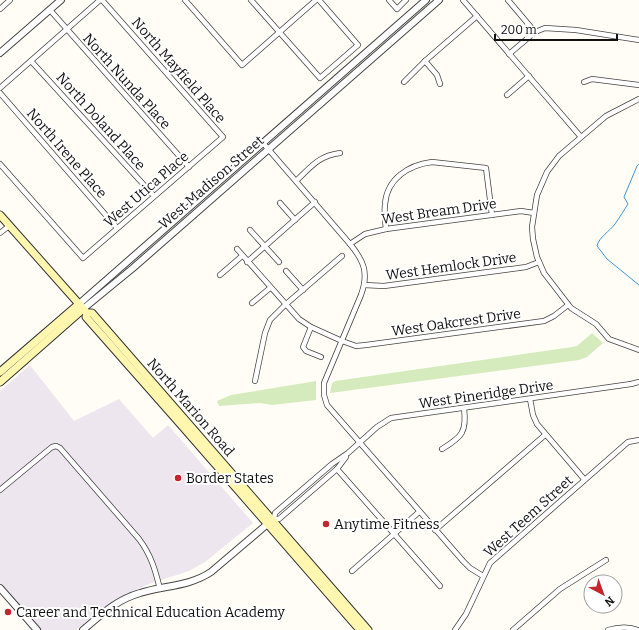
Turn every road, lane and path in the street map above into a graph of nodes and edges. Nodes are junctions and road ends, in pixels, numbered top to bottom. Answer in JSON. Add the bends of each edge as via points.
{"nodes":[{"id":1,"x":10,"y":0,"type":"edge"},
{"id":2,"x":61,"y":0,"type":"edge"},
{"id":3,"x":101,"y":0,"type":"edge"},
{"id":4,"x":185,"y":0,"type":"edge"},
{"id":5,"x":251,"y":0,"type":"edge"},
{"id":6,"x":316,"y":0,"type":"edge"},
{"id":7,"x":319,"y":0,"type":"edge"},
{"id":8,"x":389,"y":0,"type":"edge"},
{"id":9,"x":406,"y":0,"type":"edge"},
{"id":10,"x":426,"y":0,"type":"edge"},
{"id":11,"x":440,"y":0,"type":"edge"},
{"id":12,"x":463,"y":0,"type":"edge"},
{"id":13,"x":508,"y":0,"type":"edge"},
{"id":14,"x":0,"y":9,"type":"edge"},
{"id":15,"x":50,"y":10,"type":"junction"},
{"id":16,"x":477,"y":16,"type":"junction"},
{"id":17,"x":67,"y":29,"type":"junction"},
{"id":18,"x":280,"y":32,"type":"junction"},
{"id":19,"x":535,"y":32,"type":"junction"},
{"id":20,"x":639,"y":40,"type":"edge"},
{"id":21,"x":0,"y":53,"type":"edge"},
{"id":22,"x":510,"y":54,"type":"junction"},
{"id":23,"x":31,"y":61,"type":"junction"},
{"id":24,"x":425,"y":61,"type":"junction"},
{"id":25,"x":529,"y":76,"type":"junction"},
{"id":26,"x":404,"y":82,"type":"dead end"},
{"id":27,"x":584,"y":82,"type":"dead end"},
{"id":28,"x":440,"y":84,"type":"dead end"},
{"id":29,"x":639,"y":85,"type":"edge"},
{"id":30,"x":0,"y":88,"type":"edge"},
{"id":31,"x":0,"y":93,"type":"edge"},
{"id":32,"x":507,"y":95,"type":"dead end"},
{"id":33,"x":639,"y":99,"type":"edge"},
{"id":34,"x":223,"y":137,"type":"joint"},
{"id":35,"x":581,"y":137,"type":"junction"},
{"id":36,"x":263,"y":142,"type":"junction"},
{"id":37,"x":268,"y":149,"type":"junction"},
{"id":38,"x":340,"y":152,"type":"dead end"},
{"id":39,"x":0,"y":164,"type":"edge"},
{"id":40,"x":189,"y":167,"type":"junction"},
{"id":41,"x":296,"y":181,"type":"junction"},
{"id":42,"x":154,"y":196,"type":"junction"},
{"id":43,"x":315,"y":202,"type":"junction"},
{"id":44,"x":280,"y":203,"type":"dead end"},
{"id":45,"x":534,"y":213,"type":"junction"},
{"id":46,"x":0,"y":215,"type":"edge"},
{"id":47,"x":492,"y":215,"type":"junction"},
{"id":48,"x":295,"y":220,"type":"junction"},
{"id":49,"x":9,"y":226,"type":"junction"},
{"id":50,"x":118,"y":228,"type":"junction"},
{"id":51,"x":386,"y":229,"type":"junction"},
{"id":52,"x":250,"y":230,"type":"dead end"},
{"id":53,"x":0,"y":233,"type":"edge"},
{"id":54,"x":350,"y":244,"type":"junction"},
{"id":55,"x":265,"y":246,"type":"junction"},
{"id":56,"x":236,"y":249,"type":"dead end"},
{"id":57,"x":242,"y":256,"type":"junction"},
{"id":58,"x":342,"y":256,"type":"dead end"},
{"id":59,"x":247,"y":262,"type":"junction"},
{"id":60,"x":279,"y":262,"type":"dead end"},
{"id":61,"x":539,"y":262,"type":"junction"},
{"id":62,"x":286,"y":271,"type":"dead end"},
{"id":63,"x":220,"y":275,"type":"dead end"},
{"id":64,"x":364,"y":285,"type":"junction"},
{"id":65,"x":270,"y":288,"type":"junction"},
{"id":66,"x":303,"y":290,"type":"junction"},
{"id":67,"x":252,"y":304,"type":"dead end"},
{"id":68,"x":285,"y":304,"type":"junction"},
{"id":69,"x":568,"y":305,"type":"junction"},
{"id":70,"x":83,"y":309,"type":"junction"},
{"id":71,"x":311,"y":327,"type":"junction"},
{"id":72,"x":342,"y":340,"type":"junction"},
{"id":73,"x":639,"y":350,"type":"edge"},
{"id":74,"x":321,"y":358,"type":"dead end"},
{"id":75,"x":0,"y":372,"type":"edge"},
{"id":76,"x":255,"y":381,"type":"dead end"},
{"id":77,"x":0,"y":382,"type":"edge"},
{"id":78,"x":639,"y":382,"type":"edge"},
{"id":79,"x":530,"y":399,"type":"junction"},
{"id":80,"x":464,"y":408,"type":"junction"},
{"id":81,"x":545,"y":435,"type":"junction"},
{"id":82,"x":639,"y":440,"type":"edge"},
{"id":83,"x":359,"y":443,"type":"junction"},
{"id":84,"x":442,"y":448,"type":"dead end"},
{"id":85,"x":348,"y":453,"type":"junction"},
{"id":86,"x":337,"y":469,"type":"junction"},
{"id":87,"x":584,"y":479,"type":"junction"},
{"id":88,"x":0,"y":490,"type":"edge"},
{"id":89,"x":419,"y":512,"type":"junction"},
{"id":90,"x":271,"y":521,"type":"junction"},
{"id":91,"x":435,"y":530,"type":"junction"},
{"id":92,"x":394,"y":534,"type":"junction"},
{"id":93,"x":606,"y":560,"type":"dead end"},
{"id":94,"x":352,"y":571,"type":"dead end"},
{"id":95,"x":483,"y":576,"type":"junction"},
{"id":96,"x":440,"y":586,"type":"dead end"},
{"id":97,"x":0,"y":588,"type":"edge"},
{"id":98,"x":160,"y":589,"type":"junction"},
{"id":99,"x":37,"y":630,"type":"edge"},
{"id":100,"x":83,"y":630,"type":"edge"},
{"id":101,"x":360,"y":630,"type":"edge"},
{"id":102,"x":368,"y":630,"type":"edge"},
{"id":103,"x":455,"y":630,"type":"edge"},
{"id":104,"x":513,"y":630,"type":"edge"},
{"id":105,"x":608,"y":630,"type":"edge"},
{"id":106,"x":638,"y":630,"type":"edge"}],
"edges":[{"from":1,"to":14,"type":"street"},
{"from":2,"to":15,"type":"street"},
{"from":3,"to":17,"type":"street"},
{"from":3,"to":34,"type":"street","name":"North Mayfield Place"},
{"from":4,"to":18,"type":"street","via":[[242,65]]},
{"from":5,"to":18,"type":"street"},
{"from":6,"to":18,"type":"street"},
{"from":7,"to":18,"type":"street","via":[[358,44],[320,78]]},
{"from":8,"to":9,"type":"street","via":[[397,9]]},
{"from":10,"to":36,"type":"street","name":"West Madison Street"},
{"from":11,"to":37,"type":"street","name":"West Madison Street"},
{"from":12,"to":16,"type":"street"},
{"from":13,"to":19,"type":"street"},
{"from":15,"to":17,"type":"street","name":"North Nunda Place"},
{"from":15,"to":21,"type":"street"},
{"from":16,"to":22,"type":"street"},
{"from":16,"to":24,"type":"street"},
{"from":17,"to":23,"type":"street"},
{"from":17,"to":40,"type":"street","name":"North Nunda Place"},
{"from":19,"to":20,"type":"street","via":[[545,28],[576,30]]},
{"from":19,"to":22,"type":"street"},
{"from":22,"to":25,"type":"street"},
{"from":23,"to":30,"type":"street"},
{"from":23,"to":42,"type":"street","name":"North Doland Place"},
{"from":24,"to":26,"type":"street"},
{"from":24,"to":28,"type":"street"},
{"from":25,"to":32,"type":"street"},
{"from":25,"to":35,"type":"street"},
{"from":27,"to":29,"type":"street","via":[[592,79]]},
{"from":31,"to":50,"type":"street","name":"North Irene Place"},
{"from":33,"to":35,"type":"street","via":[[610,113]]},
{"from":34,"to":40,"type":"street","name":"West Utica Place"},
{"from":35,"to":45,"type":"street","via":[[559,156],[547,172],[537,195]]},
{"from":36,"to":37,"type":"street"},
{"from":36,"to":70,"type":"street","name":"West Madison Street"},
{"from":37,"to":41,"type":"street"},
{"from":37,"to":70,"type":"street","name":"West Madison Street"},
{"from":38,"to":41,"type":"street","via":[[319,159]]},
{"from":39,"to":50,"type":"street","name":"West Utica Place","via":[[83,258]]},
{"from":40,"to":42,"type":"street","name":"West Utica Place"},
{"from":41,"to":43,"type":"street"},
{"from":42,"to":50,"type":"street","name":"West Utica Place"},
{"from":43,"to":48,"type":"street"},
{"from":43,"to":54,"type":"street"},
{"from":44,"to":48,"type":"street"},
{"from":45,"to":47,"type":"street","name":"West Bream Drive","via":[[521,211]]},
{"from":45,"to":61,"type":"street","via":[[533,239]]},
{"from":46,"to":49,"type":"main road","name":"North Marion Road"},
{"from":47,"to":51,"type":"street","name":"West Bream Drive"},
{"from":47,"to":51,"type":"street","via":[[486,168],[432,162],[405,170],[397,177],[388,191],[385,203]]},
{"from":48,"to":55,"type":"street"},
{"from":49,"to":53,"type":"street"},
{"from":49,"to":70,"type":"main road","name":"North Marion Road"},
{"from":51,"to":54,"type":"street","name":"West Bream Drive","via":[[365,234]]},
{"from":52,"to":55,"type":"street"},
{"from":54,"to":64,"type":"street","via":[[358,253],[364,267]]},
{"from":55,"to":59,"type":"street"},
{"from":55,"to":60,"type":"street"},
{"from":56,"to":57,"type":"street","name":"West Oakcrest Drive"},
{"from":57,"to":59,"type":"street","name":"West Oakcrest Drive"},
{"from":57,"to":63,"type":"street"},
{"from":58,"to":66,"type":"street"},
{"from":59,"to":65,"type":"street","name":"West Oakcrest Drive"},
{"from":61,"to":64,"type":"street","name":"West Hemlock Drive","via":[[526,267],[384,286]]},
{"from":61,"to":69,"type":"street","via":[[544,273]]},
{"from":62,"to":66,"type":"street"},
{"from":64,"to":72,"type":"street"},
{"from":65,"to":67,"type":"street"},
{"from":65,"to":68,"type":"street","name":"West Oakcrest Drive"},
{"from":66,"to":68,"type":"street"},
{"from":68,"to":71,"type":"street","name":"West Oakcrest Drive","via":[[298,319]]},
{"from":68,"to":76,"type":"street","via":[[268,325]]},
{"from":69,"to":72,"type":"street","name":"West Oakcrest Drive","via":[[554,316],[542,321],[356,346]]},
{"from":69,"to":73,"type":"street","via":[[596,324],[609,338]]},
{"from":70,"to":75,"type":"main road","name":"West Madison Street"},
{"from":70,"to":77,"type":"main road","name":"West Madison Street"},
{"from":70,"to":90,"type":"main road","name":"North Marion Road","via":[[92,313]]},
{"from":71,"to":72,"type":"street","name":"West Oakcrest Drive"},
{"from":71,"to":74,"type":"street","via":[[303,347]]},
{"from":72,"to":83,"type":"street","via":[[324,383],[324,395],[329,408]]},
{"from":78,"to":79,"type":"street","name":"West Pineridge Drive"},
{"from":79,"to":80,"type":"street","name":"West Pineridge Drive"},
{"from":79,"to":81,"type":"street","via":[[535,421]]},
{"from":80,"to":83,"type":"street","name":"West Pineridge Drive","via":[[396,417],[382,423]]},
{"from":80,"to":84,"type":"street","via":[[463,432],[455,441]]},
{"from":81,"to":87,"type":"street"},
{"from":81,"to":91,"type":"street"},
{"from":82,"to":87,"type":"street","name":"West Teem Street","via":[[628,442]]},
{"from":83,"to":85,"type":"street","name":"West Pineridge Drive"},
{"from":83,"to":89,"type":"street"},
{"from":85,"to":86,"type":"street","name":"West Pineridge Drive"},
{"from":85,"to":90,"type":"street","name":"West Pineridge Drive","via":[[275,513]]},
{"from":86,"to":90,"type":"street","name":"West Pineridge Drive","via":[[279,519]]},
{"from":86,"to":92,"type":"street"},
{"from":87,"to":95,"type":"street","name":"West Teem Street","via":[[490,563]]},
{"from":88,"to":98,"type":"street","via":[[52,447],[60,448],[148,550]]},
{"from":89,"to":91,"type":"street"},
{"from":89,"to":92,"type":"street"},
{"from":90,"to":98,"type":"street","via":[[202,578]]},
{"from":90,"to":101,"type":"main road","name":"North Marion Road"},
{"from":90,"to":102,"type":"main road","name":"North Marion Road"},
{"from":91,"to":95,"type":"street","via":[[470,568]]},
{"from":92,"to":94,"type":"street"},
{"from":92,"to":96,"type":"street"},
{"from":93,"to":104,"type":"street","via":[[560,589]]},
{"from":95,"to":103,"type":"street","name":"West Teem Street","via":[[466,614]]},
{"from":97,"to":99,"type":"street"},
{"from":98,"to":100,"type":"street","via":[[126,598],[113,605]]},
{"from":105,"to":106,"type":"street","via":[[628,627]]}]}
